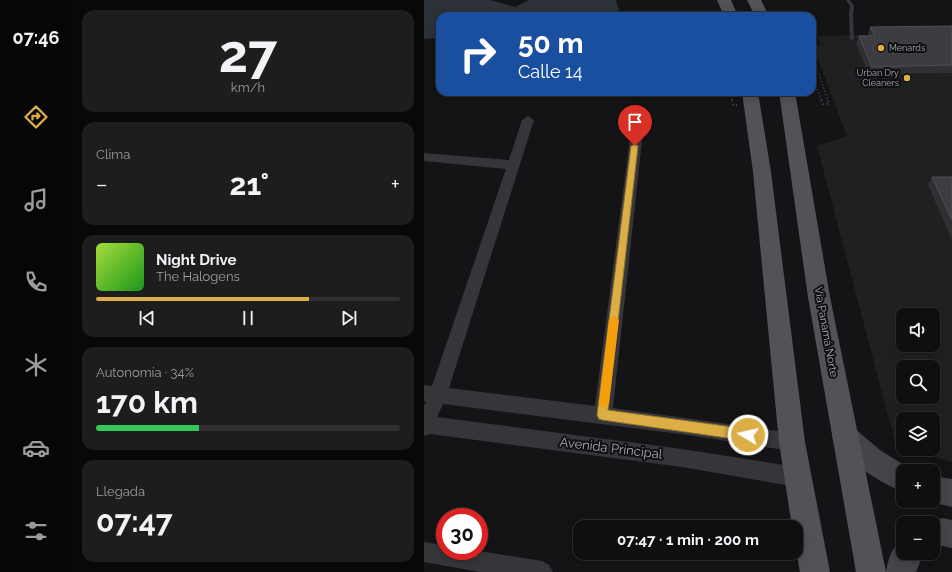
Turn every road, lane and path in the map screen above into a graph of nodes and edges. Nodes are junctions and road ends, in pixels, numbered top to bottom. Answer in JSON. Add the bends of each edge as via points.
{"nodes":[{"id":1,"x":724,"y":0,"type":"edge"},
{"id":2,"x":754,"y":0,"type":"edge"},
{"id":3,"x":848,"y":0,"type":"edge"},
{"id":4,"x":728,"y":12,"type":"edge"},
{"id":5,"x":760,"y":12,"type":"edge"},
{"id":6,"x":852,"y":39,"type":"dead end"},
{"id":7,"x":816,"y":74,"type":"edge"},
{"id":8,"x":816,"y":87,"type":"edge"},
{"id":9,"x":751,"y":96,"type":"edge"},
{"id":10,"x":788,"y":96,"type":"edge"},
{"id":11,"x":528,"y":120,"type":"dead end"},
{"id":12,"x":637,"y":131,"type":"dead end"},
{"id":13,"x":424,"y":157,"type":"edge"},
{"id":14,"x":513,"y":165,"type":"junction"},
{"id":15,"x":431,"y":393,"type":"edge"},
{"id":16,"x":602,"y":415,"type":"junction"},
{"id":17,"x":424,"y":425,"type":"edge"},
{"id":18,"x":845,"y":437,"type":"junction"},
{"id":19,"x":792,"y":442,"type":"junction"},
{"id":20,"x":896,"y":475,"type":"edge"},
{"id":21,"x":797,"y":477,"type":"junction"},
{"id":22,"x":940,"y":491,"type":"edge"},
{"id":23,"x":952,"y":493,"type":"edge"},
{"id":24,"x":940,"y":533,"type":"edge"},
{"id":25,"x":952,"y":534,"type":"edge"},
{"id":26,"x":424,"y":552,"type":"edge"},
{"id":27,"x":904,"y":560,"type":"edge"},
{"id":28,"x":542,"y":572,"type":"edge"},
{"id":29,"x":815,"y":572,"type":"edge"},
{"id":30,"x":871,"y":572,"type":"edge"},
{"id":31,"x":901,"y":572,"type":"edge"}],
"edges":[{"from":1,"to":4,"type":"main road"},
{"from":2,"to":5,"type":"main road"},
{"from":3,"to":6,"type":"lane","via":[[852,6]]},
{"from":7,"to":8,"type":"path","bridge":true,"via":[[819,74],[829,104],[823,104]]},
{"from":9,"to":19,"type":"main road","via":[[762,172]]},
{"from":10,"to":18,"type":"main road","name":"Vía Panamá Norte"},
{"from":11,"to":14,"type":"street"},
{"from":12,"to":16,"type":"street"},
{"from":13,"to":14,"type":"street"},
{"from":14,"to":15,"type":"street"},
{"from":15,"to":16,"type":"street"},
{"from":15,"to":17,"type":"street"},
{"from":16,"to":19,"type":"street"},
{"from":17,"to":21,"type":"street","name":"Avenida Principal","via":[[682,458]]},
{"from":18,"to":20,"type":"street","via":[[871,460]]},
{"from":18,"to":30,"type":"main road","name":"Vía Panamá Norte"},
{"from":19,"to":21,"type":"main road"},
{"from":21,"to":29,"type":"main road"},
{"from":22,"to":23,"type":"street"},
{"from":24,"to":25,"type":"street"},
{"from":26,"to":28,"type":"street"},
{"from":27,"to":31,"type":"street"}]}
